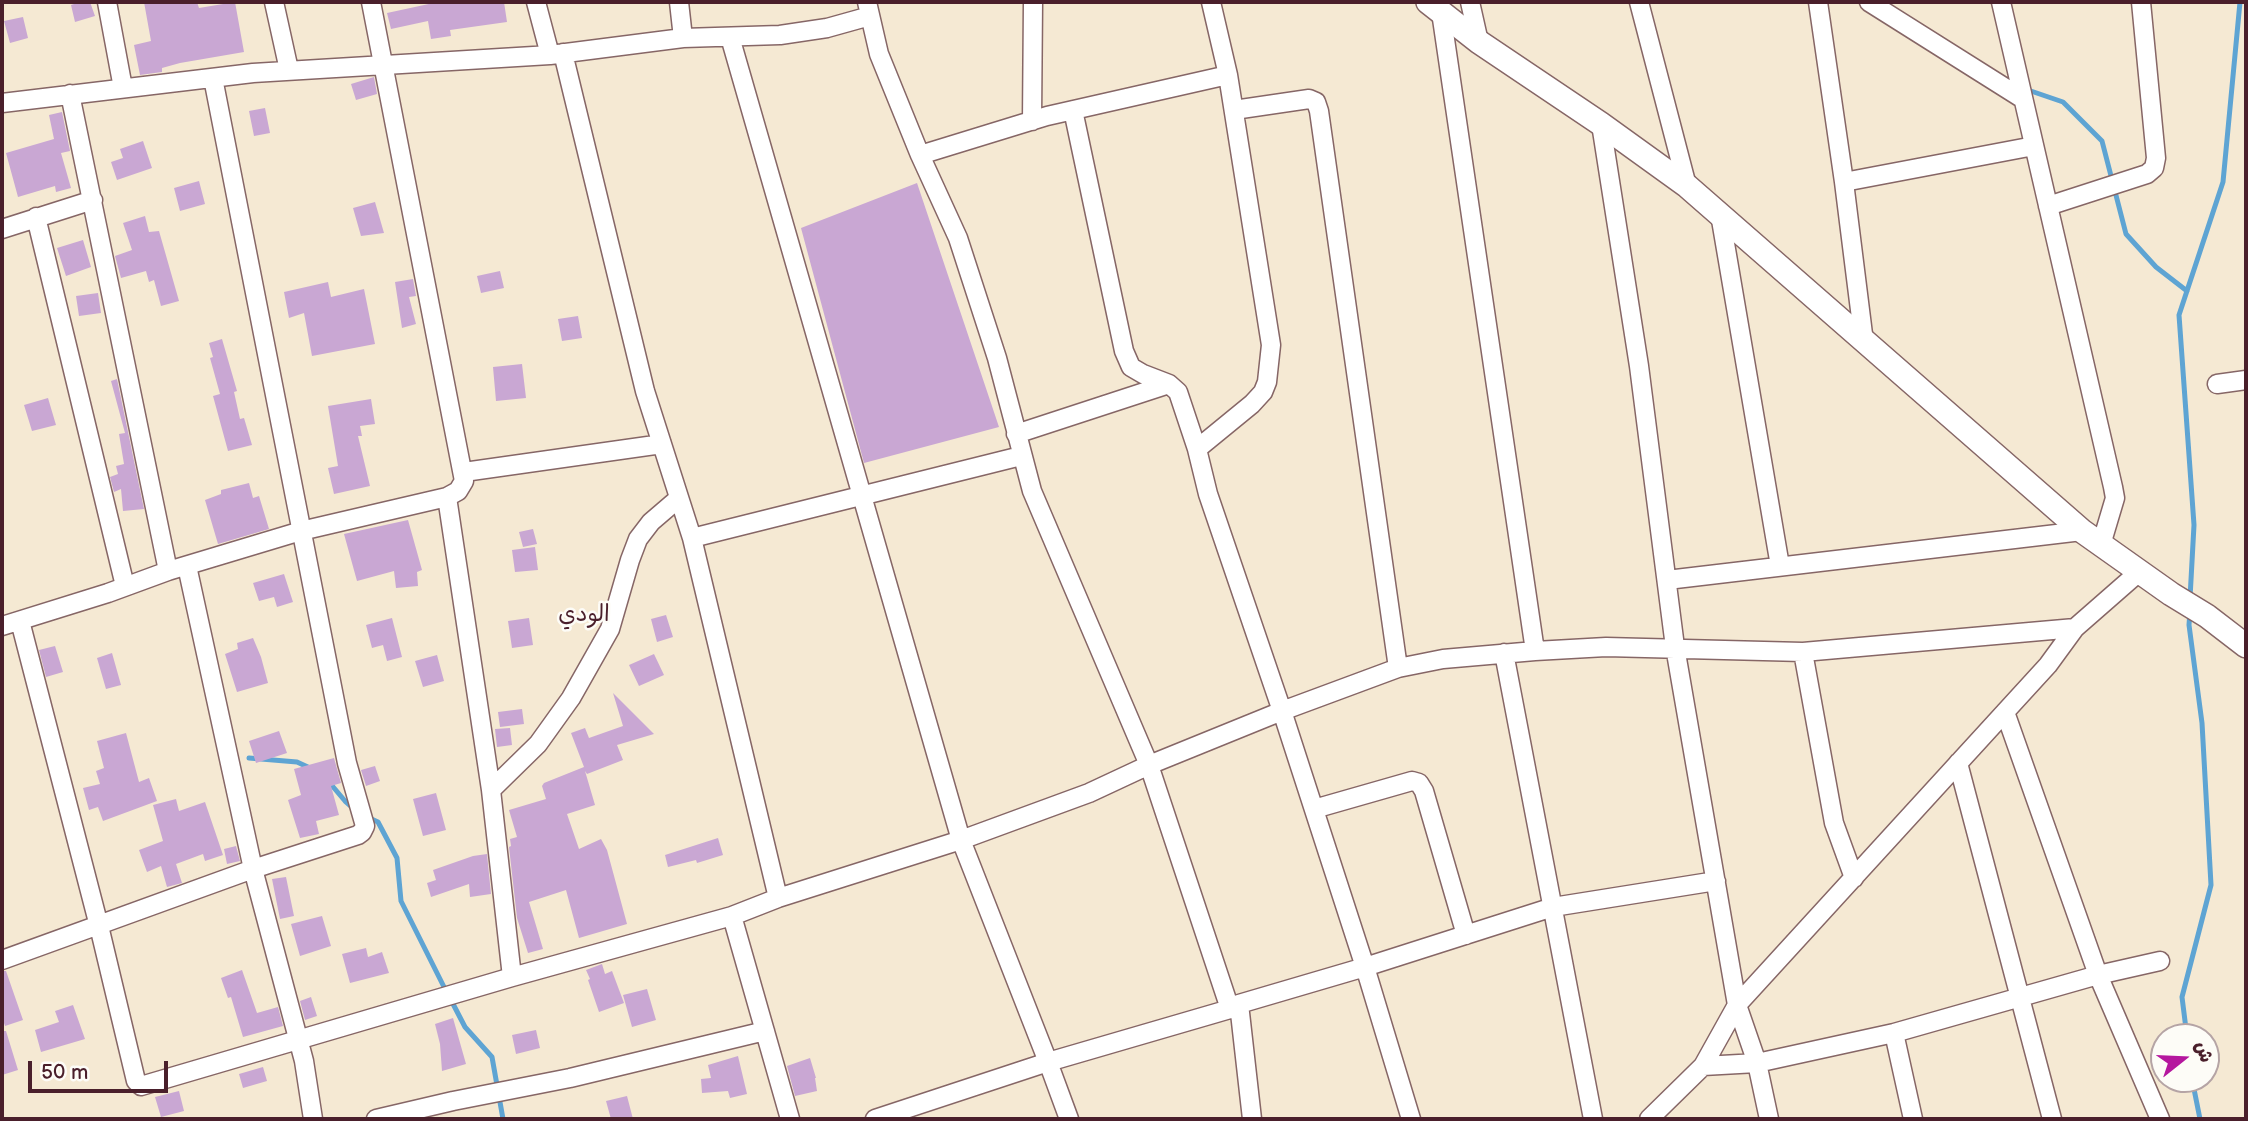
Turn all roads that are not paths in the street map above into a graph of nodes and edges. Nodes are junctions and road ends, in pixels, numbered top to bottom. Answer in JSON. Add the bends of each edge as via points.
{"nodes":[{"id":1,"x":107,"y":2,"type":"edge"},
{"id":2,"x":274,"y":2,"type":"edge"},
{"id":3,"x":371,"y":2,"type":"edge"},
{"id":4,"x":536,"y":2,"type":"edge"},
{"id":5,"x":679,"y":2,"type":"edge"},
{"id":6,"x":1033,"y":2,"type":"edge"},
{"id":7,"x":1211,"y":2,"type":"edge"},
{"id":8,"x":1470,"y":2,"type":"edge"},
{"id":9,"x":1640,"y":2,"type":"edge"},
{"id":10,"x":1818,"y":2,"type":"edge"},
{"id":11,"x":1869,"y":2,"type":"edge"},
{"id":12,"x":2001,"y":2,"type":"edge"},
{"id":13,"x":2141,"y":2,"type":"edge"},
{"id":14,"x":1434,"y":7,"type":"edge"},
{"id":15,"x":868,"y":9,"type":"edge"},
{"id":16,"x":730,"y":37,"type":"junction"},
{"id":17,"x":683,"y":38,"type":"junction"},
{"id":18,"x":1479,"y":42,"type":"junction"},
{"id":19,"x":556,"y":54,"type":"junction"},
{"id":20,"x":384,"y":64,"type":"junction"},
{"id":21,"x":289,"y":70,"type":"junction"},
{"id":22,"x":1228,"y":75,"type":"junction"},
{"id":23,"x":213,"y":78,"type":"junction"},
{"id":24,"x":123,"y":88,"type":"junction"},
{"id":25,"x":70,"y":94,"type":"junction"},
{"id":26,"x":2024,"y":99,"type":"junction"},
{"id":27,"x":2,"y":103,"type":"edge"},
{"id":28,"x":1073,"y":110,"type":"junction"},
{"id":29,"x":1234,"y":110,"type":"junction"},
{"id":30,"x":1032,"y":121,"type":"junction"},
{"id":31,"x":1601,"y":124,"type":"junction"},
{"id":32,"x":2034,"y":146,"type":"junction"},
{"id":33,"x":920,"y":155,"type":"junction"},
{"id":34,"x":1844,"y":182,"type":"junction"},
{"id":35,"x":1687,"y":186,"type":"junction"},
{"id":36,"x":93,"y":200,"type":"junction"},
{"id":37,"x":2048,"y":206,"type":"junction"},
{"id":38,"x":1720,"y":214,"type":"junction"},
{"id":39,"x":36,"y":217,"type":"junction"},
{"id":40,"x":2,"y":229,"type":"edge"},
{"id":41,"x":1864,"y":342,"type":"junction"},
{"id":42,"x":2246,"y":380,"type":"edge"},
{"id":43,"x":1169,"y":384,"type":"junction"},
{"id":44,"x":2217,"y":384,"type":"dead end"},
{"id":45,"x":1016,"y":434,"type":"junction"},
{"id":46,"x":662,"y":444,"type":"junction"},
{"id":47,"x":1197,"y":449,"type":"junction"},
{"id":48,"x":1021,"y":456,"type":"junction"},
{"id":49,"x":464,"y":472,"type":"junction"},
{"id":50,"x":862,"y":495,"type":"junction"},
{"id":51,"x":447,"y":497,"type":"junction"},
{"id":52,"x":679,"y":498,"type":"junction"},
{"id":53,"x":301,"y":531,"type":"junction"},
{"id":54,"x":2082,"y":531,"type":"junction"},
{"id":55,"x":692,"y":538,"type":"junction"},
{"id":56,"x":2101,"y":545,"type":"junction"},
{"id":57,"x":187,"y":566,"type":"junction"},
{"id":58,"x":1780,"y":566,"type":"junction"},
{"id":59,"x":168,"y":570,"type":"junction"},
{"id":60,"x":2139,"y":572,"type":"junction"},
{"id":61,"x":1667,"y":580,"type":"junction"},
{"id":62,"x":125,"y":586,"type":"junction"},
{"id":63,"x":20,"y":621,"type":"junction"},
{"id":64,"x":2,"y":626,"type":"edge"},
{"id":65,"x":2075,"y":628,"type":"junction"},
{"id":66,"x":2246,"y":646,"type":"edge"},
{"id":67,"x":1675,"y":647,"type":"junction"},
{"id":68,"x":1535,"y":651,"type":"junction"},
{"id":69,"x":1803,"y":652,"type":"junction"},
{"id":70,"x":1504,"y":653,"type":"junction"},
{"id":71,"x":1398,"y":668,"type":"junction"},
{"id":72,"x":1282,"y":711,"type":"junction"},
{"id":73,"x":2005,"y":712,"type":"junction"},
{"id":74,"x":1958,"y":763,"type":"junction"},
{"id":75,"x":1149,"y":765,"type":"junction"},
{"id":76,"x":491,"y":790,"type":"junction"},
{"id":77,"x":1314,"y":809,"type":"junction"},
{"id":78,"x":961,"y":840,"type":"junction"},
{"id":79,"x":253,"y":869,"type":"junction"},
{"id":80,"x":1854,"y":878,"type":"junction"},
{"id":81,"x":1716,"y":881,"type":"junction"},
{"id":82,"x":778,"y":898,"type":"junction"},
{"id":83,"x":1553,"y":907,"type":"junction"},
{"id":84,"x":732,"y":916,"type":"junction"},
{"id":85,"x":99,"y":926,"type":"junction"},
{"id":86,"x":1466,"y":935,"type":"junction"},
{"id":87,"x":2,"y":960,"type":"edge"},
{"id":88,"x":2160,"y":961,"type":"dead end"},
{"id":89,"x":1365,"y":967,"type":"junction"},
{"id":90,"x":2098,"y":975,"type":"junction"},
{"id":91,"x":512,"y":977,"type":"junction"},
{"id":92,"x":2020,"y":998,"type":"junction"},
{"id":93,"x":1737,"y":1005,"type":"junction"},
{"id":94,"x":1234,"y":1007,"type":"junction"},
{"id":95,"x":765,"y":1031,"type":"junction"},
{"id":96,"x":1894,"y":1033,"type":"junction"},
{"id":97,"x":299,"y":1041,"type":"junction"},
{"id":98,"x":1048,"y":1062,"type":"junction"},
{"id":99,"x":1757,"y":1063,"type":"junction"},
{"id":100,"x":1703,"y":1066,"type":"junction"},
{"id":101,"x":313,"y":1119,"type":"edge"},
{"id":102,"x":376,"y":1119,"type":"edge"},
{"id":103,"x":790,"y":1119,"type":"edge"},
{"id":104,"x":880,"y":1119,"type":"edge"},
{"id":105,"x":1069,"y":1119,"type":"edge"},
{"id":106,"x":1252,"y":1119,"type":"edge"},
{"id":107,"x":1411,"y":1119,"type":"edge"},
{"id":108,"x":1593,"y":1119,"type":"edge"},
{"id":109,"x":1649,"y":1119,"type":"edge"},
{"id":110,"x":1769,"y":1119,"type":"edge"},
{"id":111,"x":1913,"y":1119,"type":"edge"},
{"id":112,"x":2052,"y":1119,"type":"edge"},
{"id":113,"x":2160,"y":1119,"type":"edge"}],
"edges":[{"from":1,"to":24,"type":"street"},
{"from":2,"to":21,"type":"street"},
{"from":3,"to":20,"type":"street"},
{"from":4,"to":19,"type":"street"},
{"from":5,"to":17,"type":"street"},
{"from":6,"to":30,"type":"street"},
{"from":7,"to":22,"type":"street"},
{"from":8,"to":18,"type":"street"},
{"from":9,"to":35,"type":"street"},
{"from":10,"to":34,"type":"street"},
{"from":11,"to":26,"type":"street"},
{"from":12,"to":26,"type":"street"},
{"from":13,"to":37,"type":"street","via":[[2154,168]]},
{"from":14,"to":18,"type":"street"},
{"from":14,"to":68,"type":"street"},
{"from":15,"to":16,"type":"street","via":[[827,27],[780,36]]},
{"from":15,"to":33,"type":"street","via":[[879,54]]},
{"from":16,"to":17,"type":"street"},
{"from":16,"to":50,"type":"street"},
{"from":17,"to":19,"type":"street"},
{"from":18,"to":31,"type":"street"},
{"from":19,"to":20,"type":"street"},
{"from":19,"to":46,"type":"street"},
{"from":20,"to":21,"type":"street"},
{"from":20,"to":49,"type":"street"},
{"from":21,"to":23,"type":"street"},
{"from":22,"to":28,"type":"street"},
{"from":22,"to":29,"type":"street"},
{"from":23,"to":24,"type":"street"},
{"from":23,"to":53,"type":"street"},
{"from":24,"to":25,"type":"street"},
{"from":25,"to":27,"type":"street"},
{"from":25,"to":36,"type":"street"},
{"from":26,"to":32,"type":"street"},
{"from":28,"to":30,"type":"street"},
{"from":28,"to":43,"type":"street","via":[[1124,351],[1131,368]]},
{"from":29,"to":47,"type":"street","via":[[1271,345],[1267,382],[1252,404]]},
{"from":29,"to":71,"type":"street","via":[[1309,99],[1320,111]]},
{"from":30,"to":33,"type":"street"},
{"from":31,"to":35,"type":"street"},
{"from":31,"to":61,"type":"street"},
{"from":32,"to":34,"type":"street"},
{"from":32,"to":37,"type":"street"},
{"from":33,"to":45,"type":"street","via":[[958,238]]},
{"from":34,"to":41,"type":"street"},
{"from":35,"to":38,"type":"street"},
{"from":36,"to":39,"type":"street"},
{"from":36,"to":59,"type":"street"},
{"from":37,"to":56,"type":"street","via":[[2115,498]]},
{"from":38,"to":41,"type":"street"},
{"from":38,"to":58,"type":"street"},
{"from":39,"to":40,"type":"street"},
{"from":39,"to":62,"type":"street"},
{"from":41,"to":54,"type":"street"},
{"from":42,"to":44,"type":"street"},
{"from":43,"to":45,"type":"street"},
{"from":43,"to":47,"type":"street","via":[[1178,392]]},
{"from":45,"to":48,"type":"street"},
{"from":46,"to":49,"type":"street"},
{"from":46,"to":52,"type":"street"},
{"from":47,"to":72,"type":"street"},
{"from":48,"to":50,"type":"street"},
{"from":48,"to":75,"type":"street"},
{"from":49,"to":51,"type":"street","via":[[458,491]]},
{"from":50,"to":55,"type":"street"},
{"from":50,"to":78,"type":"street"},
{"from":51,"to":53,"type":"street"},
{"from":51,"to":76,"type":"street"},
{"from":52,"to":55,"type":"street"},
{"from":52,"to":76,"type":"street","via":[[638,539],[610,629],[571,698],[538,744]]},
{"from":53,"to":57,"type":"street"},
{"from":53,"to":79,"type":"street","via":[[347,763],[365,826],[358,835]]},
{"from":54,"to":56,"type":"street"},
{"from":54,"to":58,"type":"street"},
{"from":55,"to":82,"type":"street"},
{"from":56,"to":60,"type":"street"},
{"from":57,"to":59,"type":"street"},
{"from":57,"to":79,"type":"street"},
{"from":58,"to":61,"type":"street"},
{"from":59,"to":62,"type":"street"},
{"from":60,"to":65,"type":"street"},
{"from":60,"to":66,"type":"street"},
{"from":61,"to":67,"type":"street"},
{"from":62,"to":63,"type":"street"},
{"from":63,"to":64,"type":"street"},
{"from":63,"to":85,"type":"street"},
{"from":65,"to":69,"type":"street"},
{"from":65,"to":73,"type":"street"},
{"from":67,"to":68,"type":"street"},
{"from":67,"to":69,"type":"street"},
{"from":67,"to":81,"type":"street"},
{"from":68,"to":70,"type":"street"},
{"from":69,"to":80,"type":"street","via":[[1834,823]]},
{"from":70,"to":71,"type":"street"},
{"from":70,"to":83,"type":"street"},
{"from":71,"to":72,"type":"street"},
{"from":72,"to":75,"type":"street"},
{"from":72,"to":77,"type":"street"},
{"from":73,"to":74,"type":"street"},
{"from":73,"to":90,"type":"street"},
{"from":74,"to":80,"type":"street"},
{"from":74,"to":92,"type":"street"},
{"from":75,"to":78,"type":"street","via":[[1089,793]]},
{"from":75,"to":94,"type":"street"},
{"from":76,"to":91,"type":"street"},
{"from":77,"to":86,"type":"street","via":[[1412,781],[1419,783]]},
{"from":77,"to":89,"type":"street"},
{"from":78,"to":82,"type":"street"},
{"from":78,"to":98,"type":"street"},
{"from":79,"to":85,"type":"street"},
{"from":79,"to":97,"type":"street"},
{"from":80,"to":93,"type":"street"},
{"from":81,"to":83,"type":"street"},
{"from":81,"to":93,"type":"street"},
{"from":82,"to":84,"type":"street"},
{"from":83,"to":86,"type":"street"},
{"from":83,"to":108,"type":"street"},
{"from":84,"to":91,"type":"street"},
{"from":84,"to":95,"type":"street"},
{"from":85,"to":87,"type":"street"},
{"from":85,"to":97,"type":"street","via":[[136,1081],[141,1086]]},
{"from":86,"to":89,"type":"street"},
{"from":88,"to":90,"type":"street"},
{"from":89,"to":94,"type":"street"},
{"from":89,"to":107,"type":"street"},
{"from":90,"to":92,"type":"street"},
{"from":90,"to":113,"type":"street"},
{"from":91,"to":97,"type":"street"},
{"from":92,"to":96,"type":"street"},
{"from":92,"to":112,"type":"street"},
{"from":93,"to":99,"type":"street"},
{"from":93,"to":100,"type":"street"},
{"from":94,"to":98,"type":"street"},
{"from":94,"to":106,"type":"street"},
{"from":95,"to":102,"type":"street"},
{"from":95,"to":103,"type":"street"},
{"from":96,"to":99,"type":"street"},
{"from":96,"to":111,"type":"street"},
{"from":97,"to":101,"type":"street"},
{"from":98,"to":104,"type":"street"},
{"from":98,"to":105,"type":"street"},
{"from":99,"to":100,"type":"street"},
{"from":99,"to":110,"type":"street"},
{"from":100,"to":109,"type":"street"}]}
